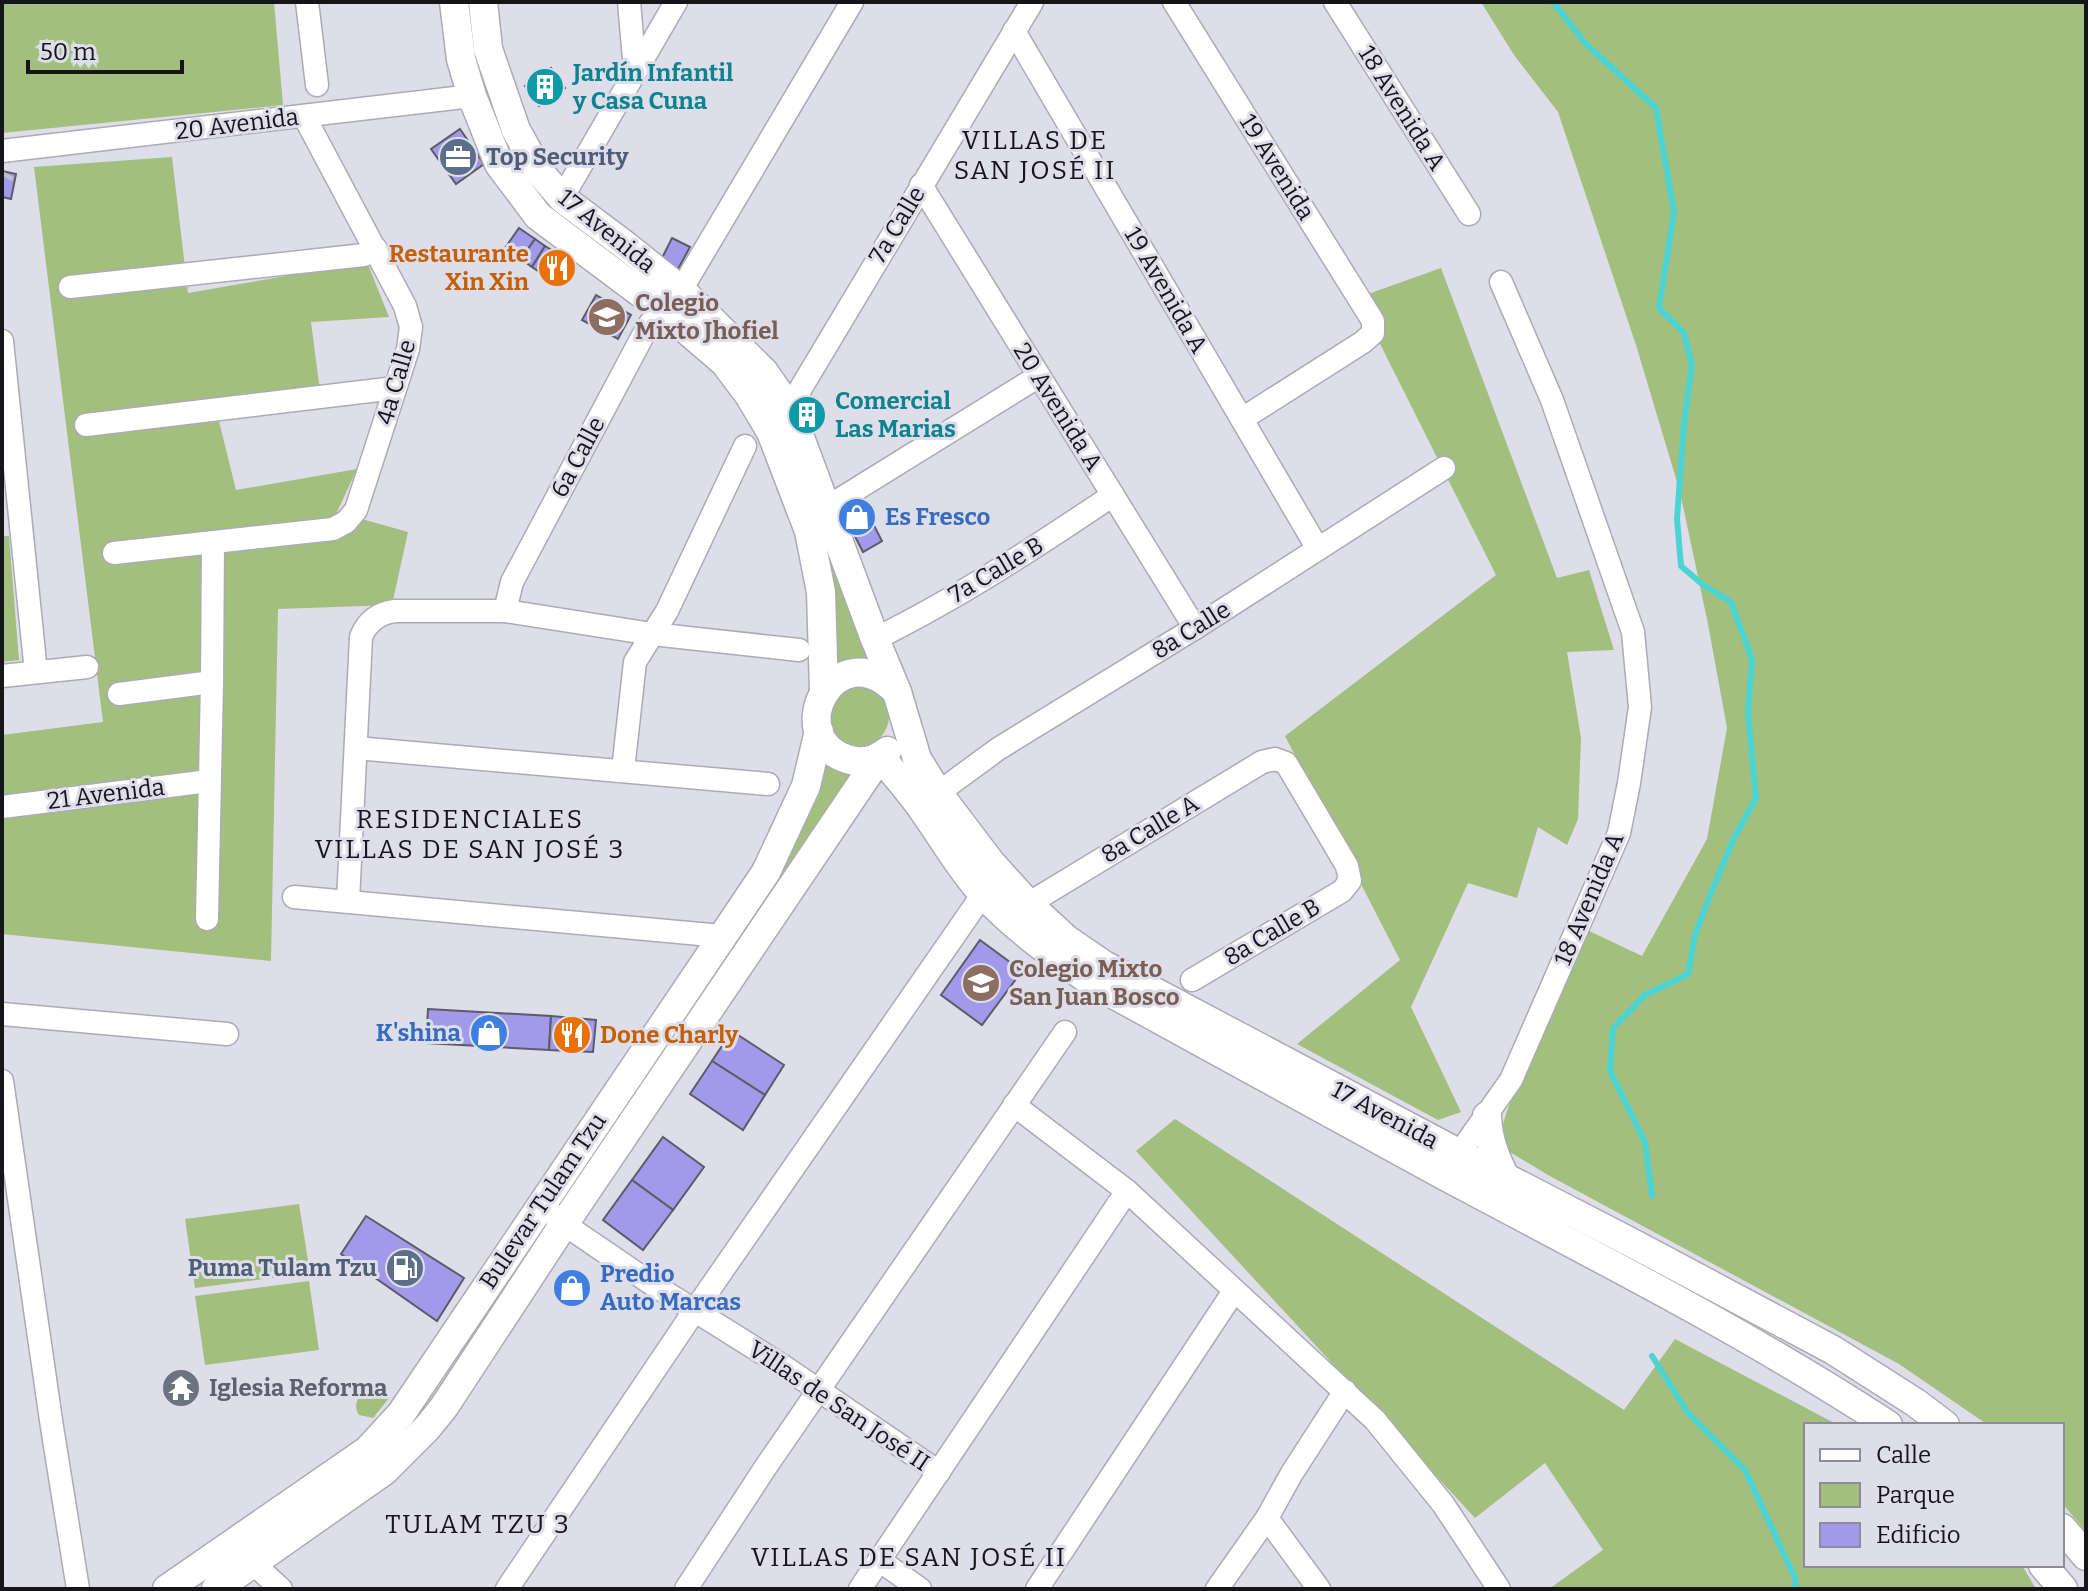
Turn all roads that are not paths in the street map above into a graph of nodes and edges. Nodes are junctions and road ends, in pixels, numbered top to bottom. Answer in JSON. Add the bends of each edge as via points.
{"nodes":[{"id":1,"x":307,"y":2,"type":"edge"},
{"id":2,"x":454,"y":2,"type":"edge"},
{"id":3,"x":483,"y":2,"type":"edge"},
{"id":4,"x":629,"y":2,"type":"edge"},
{"id":5,"x":676,"y":2,"type":"edge"},
{"id":6,"x":852,"y":2,"type":"edge"},
{"id":7,"x":1032,"y":2,"type":"edge"},
{"id":8,"x":1335,"y":2,"type":"edge"},
{"id":9,"x":1180,"y":5,"type":"edge"},
{"id":10,"x":1014,"y":31,"type":"junction"},
{"id":11,"x":635,"y":71,"type":"junction"},
{"id":12,"x":317,"y":85,"type":"dead end"},
{"id":13,"x":472,"y":96,"type":"junction"},
{"id":14,"x":304,"y":116,"type":"junction"},
{"id":15,"x":7,"y":157,"type":"edge"},
{"id":16,"x":921,"y":185,"type":"junction"},
{"id":17,"x":562,"y":198,"type":"junction"},
{"id":18,"x":1469,"y":214,"type":"dead end"},
{"id":19,"x":376,"y":249,"type":"junction"},
{"id":20,"x":1501,"y":282,"type":"dead end"},
{"id":21,"x":70,"y":287,"type":"dead end"},
{"id":22,"x":671,"y":299,"type":"junction"},
{"id":23,"x":2,"y":341,"type":"edge"},
{"id":24,"x":1039,"y":376,"type":"junction"},
{"id":25,"x":395,"y":388,"type":"junction"},
{"id":26,"x":789,"y":408,"type":"junction"},
{"id":27,"x":1242,"y":419,"type":"junction"},
{"id":28,"x":86,"y":425,"type":"dead end"},
{"id":29,"x":745,"y":446,"type":"dead end"},
{"id":30,"x":1444,"y":468,"type":"dead end"},
{"id":31,"x":1113,"y":495,"type":"junction"},
{"id":32,"x":826,"y":508,"type":"junction"},
{"id":33,"x":213,"y":542,"type":"junction"},
{"id":34,"x":1318,"y":549,"type":"junction"},
{"id":35,"x":114,"y":553,"type":"dead end"},
{"id":36,"x":505,"y":611,"type":"junction"},
{"id":37,"x":1195,"y":628,"type":"junction"},
{"id":38,"x":652,"y":634,"type":"junction"},
{"id":39,"x":875,"y":639,"type":"junction"},
{"id":40,"x":799,"y":650,"type":"dead end"},
{"id":41,"x":87,"y":667,"type":"dead end"},
{"id":42,"x":36,"y":672,"type":"junction"},
{"id":43,"x":2,"y":676,"type":"edge"},
{"id":44,"x":212,"y":682,"type":"junction"},
{"id":45,"x":824,"y":691,"type":"junction"},
{"id":46,"x":897,"y":692,"type":"junction"},
{"id":47,"x":119,"y":694,"type":"dead end"},
{"id":48,"x":904,"y":720,"type":"junction"},
{"id":49,"x":819,"y":731,"type":"junction"},
{"id":50,"x":356,"y":748,"type":"junction"},
{"id":51,"x":878,"y":757,"type":"junction"},
{"id":52,"x":1275,"y":759,"type":"joint"},
{"id":53,"x":623,"y":770,"type":"junction"},
{"id":54,"x":209,"y":781,"type":"junction"},
{"id":55,"x":768,"y":784,"type":"dead end"},
{"id":56,"x":938,"y":793,"type":"junction"},
{"id":57,"x":2,"y":807,"type":"edge"},
{"id":58,"x":983,"y":894,"type":"junction"},
{"id":59,"x":294,"y":897,"type":"dead end"},
{"id":60,"x":348,"y":901,"type":"junction"},
{"id":61,"x":1028,"y":904,"type":"junction"},
{"id":62,"x":207,"y":919,"type":"dead end"},
{"id":63,"x":722,"y":936,"type":"junction"},
{"id":64,"x":1192,"y":980,"type":"dead end"},
{"id":65,"x":2,"y":1014,"type":"edge"},
{"id":66,"x":1065,"y":1032,"type":"dead end"},
{"id":67,"x":227,"y":1034,"type":"dead end"},
{"id":68,"x":2,"y":1081,"type":"edge"},
{"id":69,"x":1014,"y":1105,"type":"junction"},
{"id":70,"x":1487,"y":1116,"type":"junction"},
{"id":71,"x":1452,"y":1165,"type":"junction"},
{"id":72,"x":1505,"y":1177,"type":"junction"},
{"id":73,"x":1127,"y":1191,"type":"junction"},
{"id":74,"x":541,"y":1204,"type":"junction"},
{"id":75,"x":564,"y":1224,"type":"junction"},
{"id":76,"x":498,"y":1269,"type":"junction"},
{"id":77,"x":522,"y":1289,"type":"junction"},
{"id":78,"x":1234,"y":1291,"type":"junction"},
{"id":79,"x":695,"y":1310,"type":"junction"},
{"id":80,"x":819,"y":1390,"type":"junction"},
{"id":81,"x":1345,"y":1391,"type":"junction"},
{"id":82,"x":1885,"y":1423,"type":"edge"},
{"id":83,"x":1942,"y":1423,"type":"edge"},
{"id":84,"x":939,"y":1472,"type":"junction"},
{"id":85,"x":1267,"y":1518,"type":"junction"},
{"id":86,"x":2064,"y":1530,"type":"edge"},
{"id":87,"x":243,"y":1554,"type":"junction"},
{"id":88,"x":2086,"y":1556,"type":"edge"},
{"id":89,"x":879,"y":1560,"type":"junction"},
{"id":90,"x":2045,"y":1567,"type":"edge"},
{"id":91,"x":184,"y":1584,"type":"edge"},
{"id":92,"x":78,"y":1589,"type":"edge"},
{"id":93,"x":216,"y":1589,"type":"edge"},
{"id":94,"x":281,"y":1589,"type":"edge"},
{"id":95,"x":507,"y":1589,"type":"edge"},
{"id":96,"x":686,"y":1589,"type":"edge"},
{"id":97,"x":860,"y":1589,"type":"edge"},
{"id":98,"x":920,"y":1589,"type":"edge"},
{"id":99,"x":1037,"y":1589,"type":"edge"},
{"id":100,"x":1217,"y":1589,"type":"edge"},
{"id":101,"x":1319,"y":1589,"type":"edge"},
{"id":102,"x":1499,"y":1589,"type":"edge"},
{"id":103,"x":2063,"y":1589,"type":"edge"}],
"edges":[{"from":1,"to":12,"type":"street"},
{"from":2,"to":13,"type":"main road","name":"17 Avenida"},
{"from":3,"to":17,"type":"main road","name":"17 Avenida","via":[[488,49],[516,130],[538,170]]},
{"from":4,"to":11,"type":"street"},
{"from":5,"to":11,"type":"street"},
{"from":6,"to":22,"type":"street","name":"6a Calle"},
{"from":7,"to":10,"type":"street","name":"7a Calle"},
{"from":8,"to":18,"type":"street","name":"18 Avenida A"},
{"from":9,"to":27,"type":"street","name":"19 Avenida","via":[[1373,321],[1373,333],[1363,342]]},
{"from":10,"to":16,"type":"street","name":"7a Calle"},
{"from":10,"to":27,"type":"street","name":"19 Avenida A"},
{"from":11,"to":17,"type":"street"},
{"from":13,"to":14,"type":"street","name":"20 Avenida"},
{"from":13,"to":22,"type":"main road","name":"17 Avenida","via":[[499,164],[538,216]]},
{"from":14,"to":15,"type":"street","name":"20 Avenida"},
{"from":14,"to":19,"type":"street","name":"4a Calle"},
{"from":16,"to":24,"type":"street","name":"20 Avenida A"},
{"from":16,"to":26,"type":"street","name":"7a Calle"},
{"from":17,"to":22,"type":"main road","name":"17 Avenida","via":[[626,246]]},
{"from":19,"to":21,"type":"street","via":[[364,255]]},
{"from":19,"to":25,"type":"street","name":"4a Calle","via":[[411,327]]},
{"from":20,"to":70,"type":"street","name":"18 Avenida A","via":[[1552,400],[1633,632],[1640,707],[1619,833],[1511,1080]]},
{"from":22,"to":26,"type":"main road","name":"17 Avenida","via":[[764,372]]},
{"from":22,"to":36,"type":"street","name":"6a Calle","via":[[647,328],[512,582]]},
{"from":22,"to":45,"type":"main road","name":"17 Avenida","via":[[725,363],[771,432],[809,531],[821,592]]},
{"from":23,"to":42,"type":"street"},
{"from":24,"to":31,"type":"street","name":"20 Avenida A"},
{"from":24,"to":32,"type":"street"},
{"from":25,"to":28,"type":"street"},
{"from":25,"to":33,"type":"street","name":"4a Calle","via":[[356,510],[346,522],[333,529]]},
{"from":26,"to":32,"type":"main road","name":"17 Avenida"},
{"from":27,"to":34,"type":"street","name":"19 Avenida A"},
{"from":29,"to":38,"type":"street"},
{"from":30,"to":34,"type":"street","name":"8a Calle"},
{"from":31,"to":37,"type":"street","name":"20 Avenida A"},
{"from":31,"to":39,"type":"street","name":"7a Calle B","via":[[1011,564]]},
{"from":32,"to":39,"type":"main road","name":"17 Avenida"},
{"from":33,"to":35,"type":"street"},
{"from":33,"to":44,"type":"street"},
{"from":34,"to":37,"type":"street","name":"8a Calle"},
{"from":36,"to":38,"type":"street"},
{"from":36,"to":50,"type":"street","via":[[395,611],[368,624],[361,637]]},
{"from":37,"to":56,"type":"street","name":"8a Calle","via":[[998,749]]},
{"from":38,"to":40,"type":"street"},
{"from":38,"to":53,"type":"street","via":[[635,662]]},
{"from":39,"to":46,"type":"main road","name":"17 Avenida"},
{"from":41,"to":42,"type":"street"},
{"from":42,"to":43,"type":"street"},
{"from":44,"to":47,"type":"street"},
{"from":44,"to":54,"type":"street"},
{"from":45,"to":46,"type":"main road","via":[[834,681],[860,672],[887,681]]},
{"from":45,"to":49,"type":"main road","via":[[816,718]]},
{"from":46,"to":48,"type":"main road"},
{"from":48,"to":51,"type":"main road","via":[[901,735]]},
{"from":48,"to":56,"type":"main road","name":"17 Avenida","via":[[917,759]]},
{"from":49,"to":51,"type":"main road","via":[[825,744],[848,760]]},
{"from":49,"to":63,"type":"main road","name":"Bulevar Tulam Tzu","via":[[806,786],[766,872]]},
{"from":50,"to":53,"type":"street"},
{"from":50,"to":60,"type":"street"},
{"from":51,"to":58,"type":"main road","name":"17 Avenida"},
{"from":51,"to":75,"type":"main road","name":"Bulevar Tulam Tzu"},
{"from":52,"to":61,"type":"street","name":"8a Calle A"},
{"from":52,"to":64,"type":"street","name":"8a Calle B","via":[[1286,763],[1347,866],[1350,881],[1342,891]]},
{"from":53,"to":55,"type":"street"},
{"from":54,"to":57,"type":"street","name":"21 Avenida"},
{"from":54,"to":62,"type":"street"},
{"from":56,"to":61,"type":"main road","name":"17 Avenida"},
{"from":58,"to":71,"type":"main road","name":"17 Avenida","via":[[1029,938],[1095,984]]},
{"from":58,"to":79,"type":"street"},
{"from":59,"to":60,"type":"street"},
{"from":60,"to":63,"type":"street"},
{"from":61,"to":71,"type":"main road","name":"17 Avenida","via":[[1104,965]]},
{"from":63,"to":74,"type":"main road","name":"Bulevar Tulam Tzu"},
{"from":65,"to":67,"type":"street"},
{"from":66,"to":69,"type":"street"},
{"from":68,"to":92,"type":"street"},
{"from":69,"to":73,"type":"street"},
{"from":69,"to":80,"type":"street"},
{"from":70,"to":71,"type":"street","name":"18 Avenida A"},
{"from":70,"to":72,"type":"main road","via":[[1491,1145]]},
{"from":71,"to":72,"type":"main road","name":"17 Avenida"},
{"from":71,"to":82,"type":"main road","name":"17 Avenida"},
{"from":72,"to":83,"type":"main road","name":"17 Avenida","via":[[1833,1350]]},
{"from":73,"to":78,"type":"street"},
{"from":73,"to":84,"type":"street"},
{"from":74,"to":75,"type":"street","name":"Villas de San José II"},
{"from":74,"to":76,"type":"main road","name":"Bulevar Tulam Tzu"},
{"from":75,"to":77,"type":"main road","name":"Bulevar Tulam Tzu"},
{"from":75,"to":79,"type":"street","name":"Villas de San José II"},
{"from":76,"to":77,"type":"main road"},
{"from":76,"to":87,"type":"main road","name":"Bulevar Tulam Tzu","via":[[401,1414],[368,1450]]},
{"from":77,"to":87,"type":"main road","name":"Bulevar Tulam Tzu","via":[[444,1407],[384,1471]]},
{"from":78,"to":81,"type":"street"},
{"from":78,"to":99,"type":"street"},
{"from":79,"to":80,"type":"street","name":"Villas de San José II"},
{"from":79,"to":95,"type":"street"},
{"from":80,"to":84,"type":"street","name":"Villas de San José II"},
{"from":80,"to":96,"type":"street"},
{"from":81,"to":85,"type":"street"},
{"from":81,"to":102,"type":"street","via":[[1443,1504]]},
{"from":84,"to":89,"type":"street"},
{"from":85,"to":100,"type":"street"},
{"from":85,"to":101,"type":"street"},
{"from":86,"to":88,"type":"main road"},
{"from":87,"to":91,"type":"main road","name":"Bulevar Tulam Tzu"},
{"from":87,"to":93,"type":"main road","name":"Bulevar Tulam Tzu"},
{"from":87,"to":94,"type":"street"},
{"from":89,"to":97,"type":"street"},
{"from":89,"to":98,"type":"street"},
{"from":90,"to":103,"type":"main road"}]}
